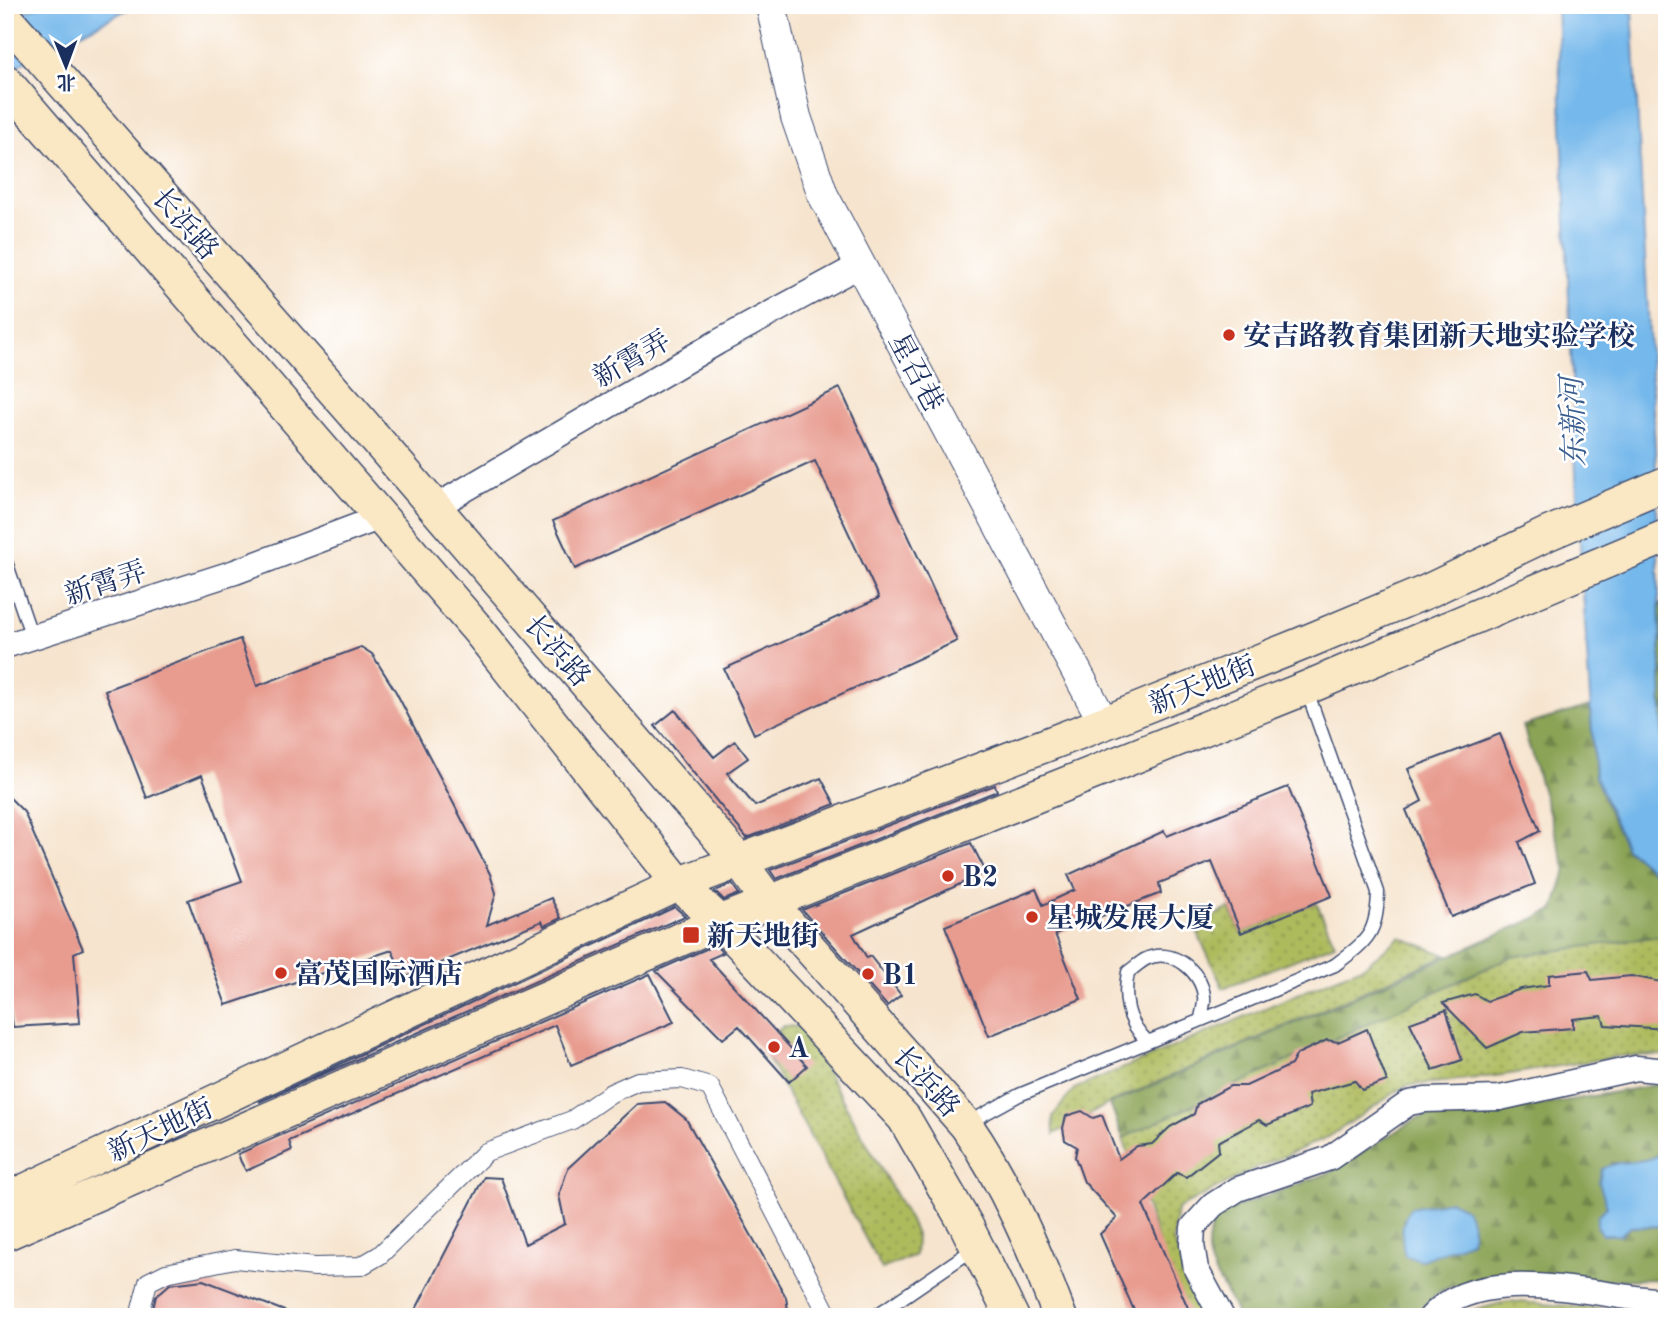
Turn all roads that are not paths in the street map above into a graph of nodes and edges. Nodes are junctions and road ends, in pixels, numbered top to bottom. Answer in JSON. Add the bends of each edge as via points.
{"nodes":[{"id":1,"x":771,"y":5,"type":"edge"},
{"id":2,"x":5,"y":17,"type":"edge"},
{"id":3,"x":5,"y":81,"type":"edge"},
{"id":4,"x":860,"y":265,"type":"junction"},
{"id":5,"x":1667,"y":483,"type":"edge"},
{"id":6,"x":435,"y":506,"type":"junction"},
{"id":7,"x":381,"y":517,"type":"junction"},
{"id":8,"x":1667,"y":536,"type":"edge"},
{"id":9,"x":5,"y":559,"type":"edge"},
{"id":10,"x":32,"y":637,"type":"junction"},
{"id":11,"x":5,"y":646,"type":"edge"},
{"id":12,"x":1306,"y":688,"type":"junction"},
{"id":13,"x":1104,"y":723,"type":"junction"},
{"id":14,"x":740,"y":862,"type":"junction"},
{"id":15,"x":679,"y":884,"type":"junction"},
{"id":16,"x":769,"y":902,"type":"junction"},
{"id":17,"x":720,"y":922,"type":"junction"},
{"id":18,"x":1201,"y":1018,"type":"junction"},
{"id":19,"x":1147,"y":1041,"type":"junction"},
{"id":20,"x":1667,"y":1071,"type":"edge"},
{"id":21,"x":966,"y":1125,"type":"junction"},
{"id":22,"x":5,"y":1200,"type":"edge"},
{"id":23,"x":5,"y":1234,"type":"edge"},
{"id":24,"x":977,"y":1247,"type":"junction"},
{"id":25,"x":1667,"y":1301,"type":"edge"},
{"id":26,"x":139,"y":1317,"type":"edge"},
{"id":27,"x":829,"y":1317,"type":"edge"},
{"id":28,"x":874,"y":1317,"type":"edge"},
{"id":29,"x":1012,"y":1317,"type":"edge"},
{"id":30,"x":1060,"y":1317,"type":"edge"},
{"id":31,"x":1222,"y":1317,"type":"edge"},
{"id":32,"x":1431,"y":1317,"type":"edge"}],
"edges":[{"from":1,"to":4,"type":"street","name":"星召巷","via":[[800,130],[822,195]]},
{"from":2,"to":6,"type":"main road","name":"长浜路"},
{"from":3,"to":7,"type":"main road","name":"长浜路"},
{"from":4,"to":6,"type":"street","name":"新霄弄"},
{"from":4,"to":13,"type":"street","name":"星召巷"},
{"from":5,"to":13,"type":"main road","name":"新天地街","via":[[1428,591]]},
{"from":6,"to":14,"type":"main road","name":"长浜路"},
{"from":7,"to":10,"type":"street","name":"新霄弄","via":[[235,572]]},
{"from":7,"to":15,"type":"main road","name":"长浜路","via":[[479,631]]},
{"from":8,"to":12,"type":"main road","name":"新天地街"},
{"from":9,"to":10,"type":"lane"},
{"from":10,"to":11,"type":"street","name":"新霄弄"},
{"from":12,"to":16,"type":"main road","name":"新天地街"},
{"from":12,"to":18,"type":"lane","via":[[1373,872],[1377,919],[1368,941],[1335,965]]},
{"from":13,"to":14,"type":"main road","name":"新天地街"},
{"from":14,"to":15,"type":"main road","name":"新天地街"},
{"from":14,"to":16,"type":"main road","name":"长浜路"},
{"from":15,"to":17,"type":"main road","name":"长浜路"},
{"from":15,"to":22,"type":"main road","name":"新天地街"},
{"from":16,"to":17,"type":"main road","name":"新天地街"},
{"from":16,"to":21,"type":"main road","name":"长浜路"},
{"from":17,"to":23,"type":"main road","name":"新天地街"},
{"from":17,"to":24,"type":"main road","name":"长浜路","via":[[904,1118]]},
{"from":18,"to":19,"type":"lane"},
{"from":18,"to":19,"type":"lane","via":[[1205,997],[1197,976],[1167,955],[1148,958],[1128,972],[1125,990],[1133,1027]]},
{"from":19,"to":21,"type":"lane","via":[[1019,1094]]},
{"from":20,"to":31,"type":"street","via":[[1636,1068],[1500,1098],[1409,1103],[1331,1157],[1238,1189],[1213,1205],[1193,1227],[1196,1269]]},
{"from":21,"to":30,"type":"main road","name":"长浜路","via":[[992,1166]]},
{"from":24,"to":28,"type":"lane"},
{"from":24,"to":29,"type":"main road","name":"长浜路"},
{"from":25,"to":32,"type":"street","via":[[1485,1287],[1453,1298]]},
{"from":26,"to":27,"type":"street","via":[[148,1282],[166,1273],[235,1259],[315,1267],[361,1266],[380,1255],[486,1152],[572,1121],[611,1093],[638,1081],[664,1078],[710,1087]]}]}
